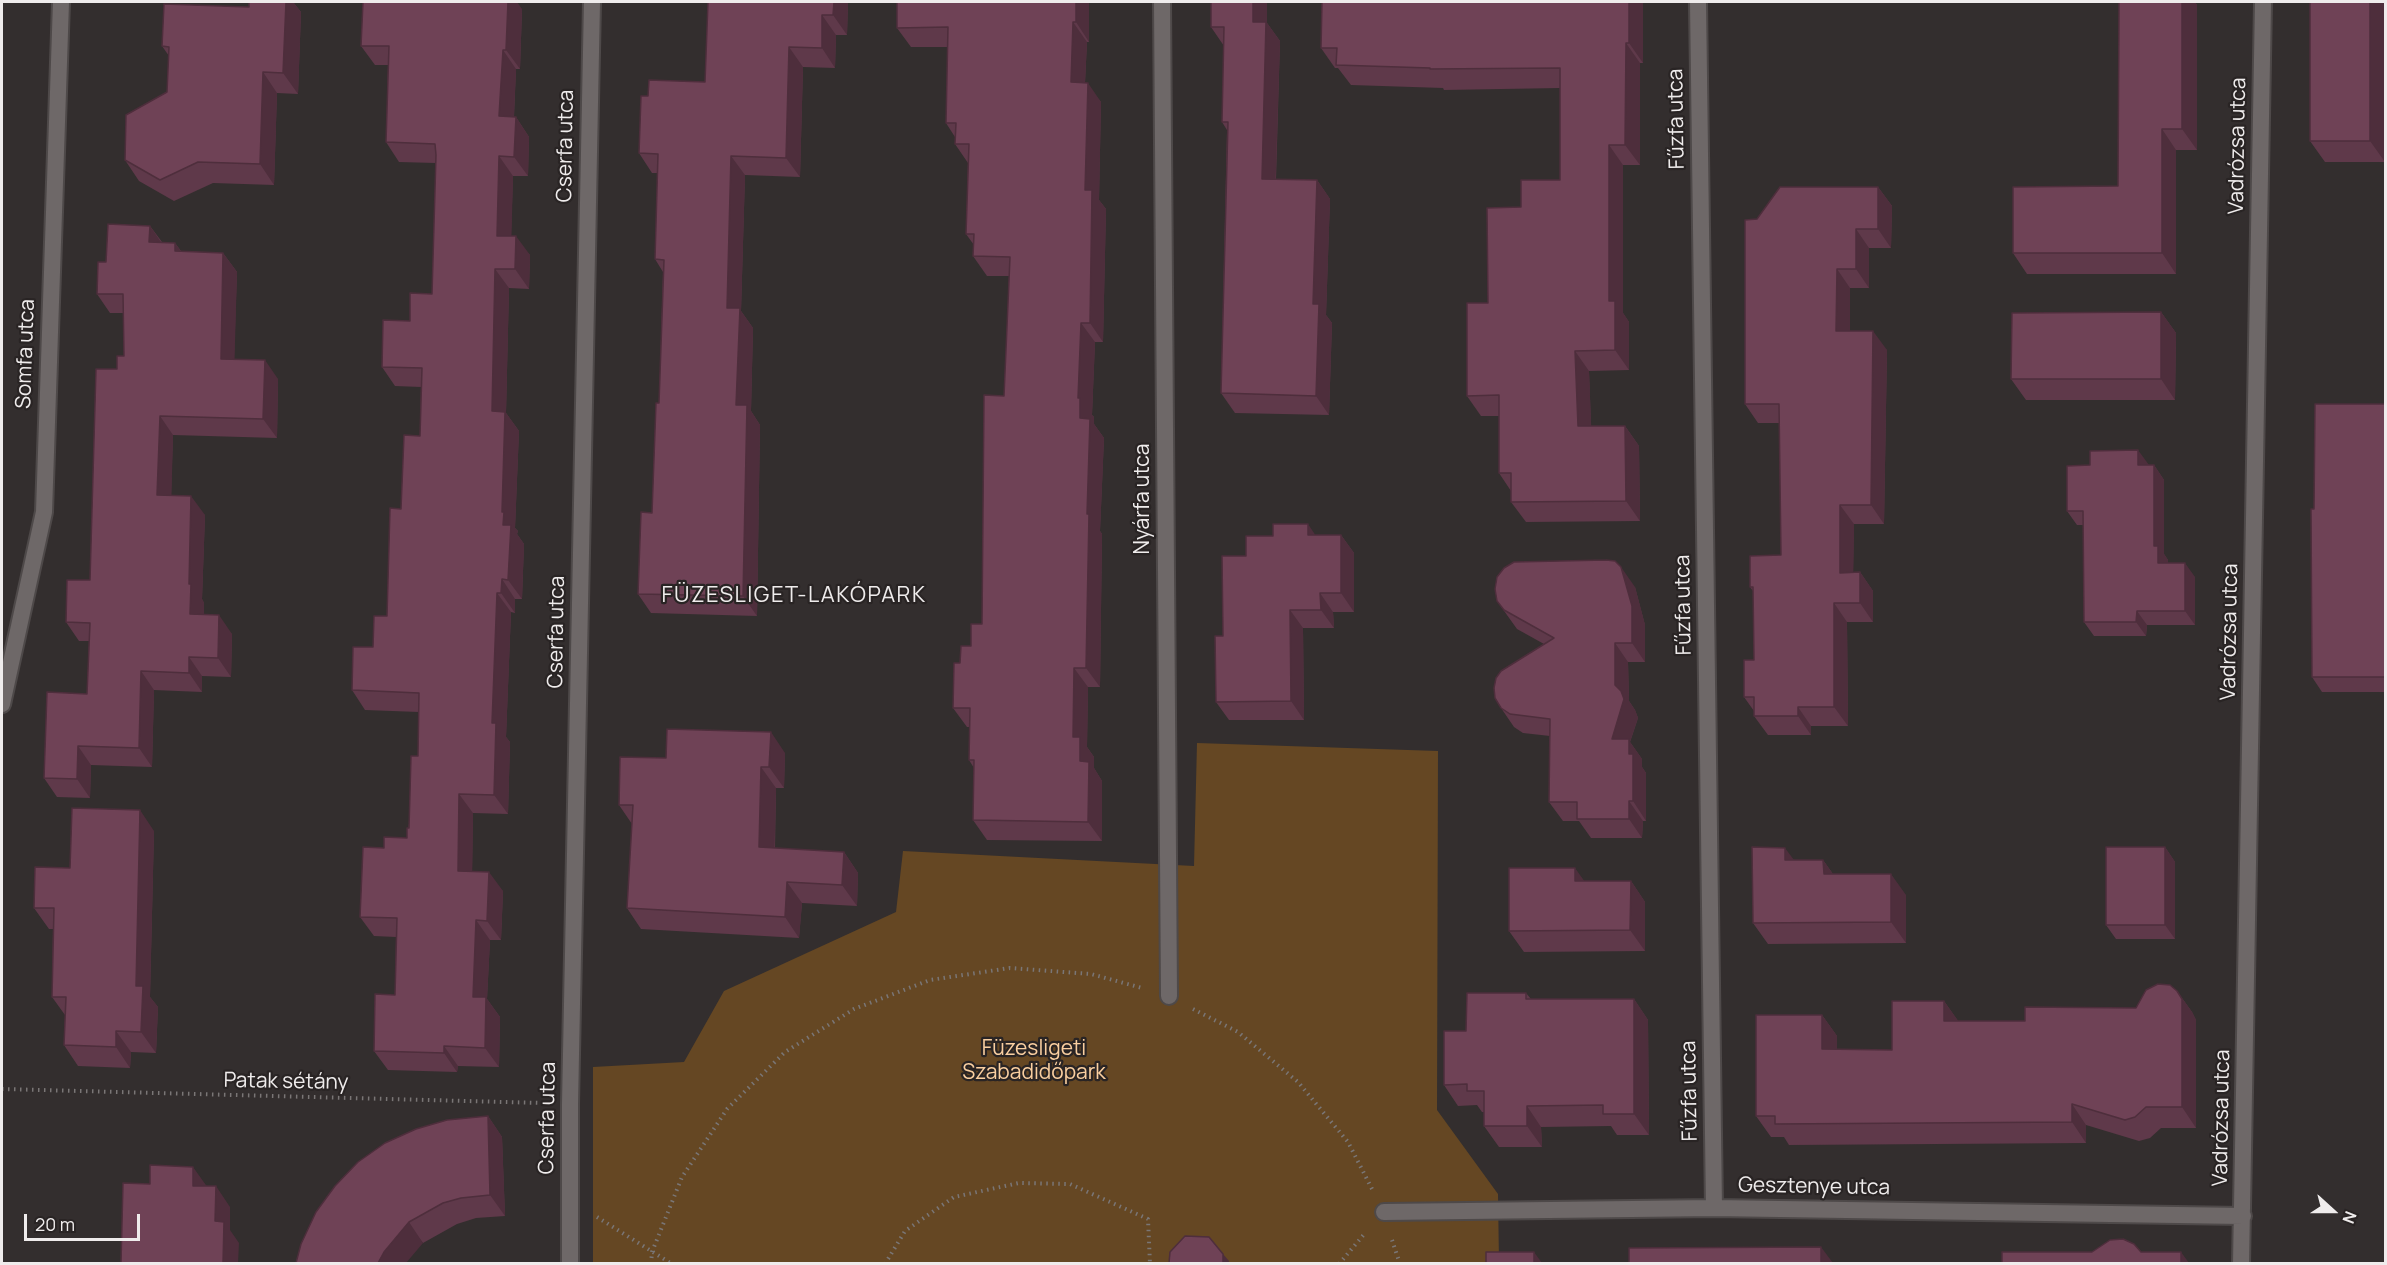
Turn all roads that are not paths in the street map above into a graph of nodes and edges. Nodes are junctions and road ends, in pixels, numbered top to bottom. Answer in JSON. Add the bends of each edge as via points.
{"nodes":[{"id":1,"x":61,"y":2,"type":"edge"},
{"id":2,"x":592,"y":2,"type":"edge"},
{"id":3,"x":1162,"y":2,"type":"edge"},
{"id":4,"x":1698,"y":2,"type":"edge"},
{"id":5,"x":2263,"y":2,"type":"edge"},
{"id":6,"x":2,"y":704,"type":"edge"},
{"id":7,"x":1169,"y":996,"type":"road end"},
{"id":8,"x":1714,"y":1209,"type":"junction"},
{"id":9,"x":1384,"y":1212,"type":"road end"},
{"id":10,"x":2243,"y":1216,"type":"junction"},
{"id":11,"x":570,"y":1263,"type":"edge"},
{"id":12,"x":2241,"y":1263,"type":"edge"}],
"edges":[{"from":1,"to":6,"type":"street","name":"Somfa utca","via":[[44,512]]},
{"from":2,"to":11,"type":"street","name":"Cserfa utca"},
{"from":3,"to":7,"type":"street","name":"Nyárfa utca"},
{"from":4,"to":8,"type":"street","name":"Fűzfa utca"},
{"from":5,"to":10,"type":"street","name":"Vadrózsa utca"},
{"from":8,"to":9,"type":"street","name":"Gesztenye utca"},
{"from":8,"to":10,"type":"street","name":"Gesztenye utca"},
{"from":10,"to":12,"type":"street","name":"Vadrózsa utca"}]}
